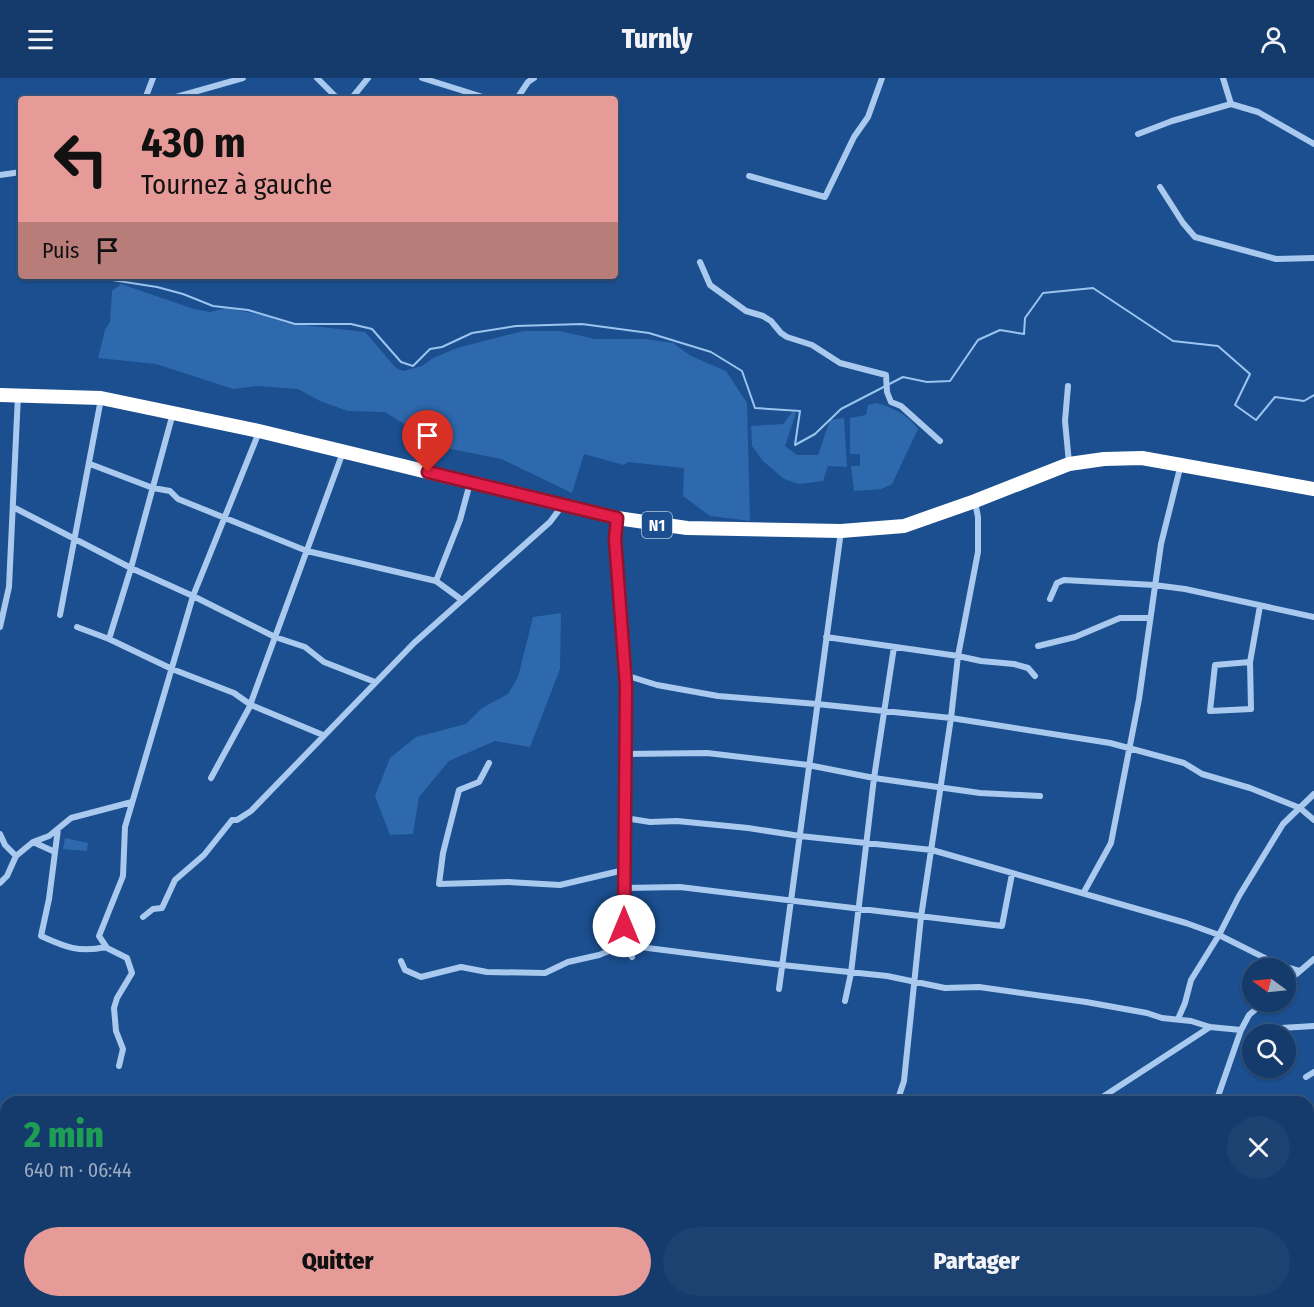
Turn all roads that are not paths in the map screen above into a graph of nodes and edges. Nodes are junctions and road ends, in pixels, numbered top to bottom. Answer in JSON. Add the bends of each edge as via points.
{"nodes":[{"id":1,"x":153,"y":78,"type":"edge"},
{"id":2,"x":243,"y":78,"type":"edge"},
{"id":3,"x":317,"y":78,"type":"edge"},
{"id":4,"x":368,"y":78,"type":"edge"},
{"id":5,"x":422,"y":78,"type":"edge"},
{"id":6,"x":534,"y":78,"type":"edge"},
{"id":7,"x":877,"y":78,"type":"edge"},
{"id":8,"x":881,"y":78,"type":"edge"},
{"id":9,"x":1223,"y":78,"type":"edge"},
{"id":10,"x":146,"y":96,"type":"edge"},
{"id":11,"x":180,"y":96,"type":"edge"},
{"id":12,"x":335,"y":96,"type":"edge"},
{"id":13,"x":353,"y":96,"type":"edge"},
{"id":14,"x":480,"y":96,"type":"edge"},
{"id":15,"x":519,"y":96,"type":"edge"},
{"id":16,"x":1231,"y":104,"type":"junction"},
{"id":17,"x":1138,"y":134,"type":"dead end"},
{"id":18,"x":1314,"y":144,"type":"edge"},
{"id":19,"x":18,"y":172,"type":"edge"},
{"id":20,"x":0,"y":175,"type":"edge"},
{"id":21,"x":749,"y":176,"type":"dead end"},
{"id":22,"x":1160,"y":187,"type":"dead end"},
{"id":23,"x":1314,"y":258,"type":"edge"},
{"id":24,"x":700,"y":262,"type":"dead end"},
{"id":25,"x":1068,"y":386,"type":"dead end"},
{"id":26,"x":18,"y":394,"type":"junction"},
{"id":27,"x":0,"y":395,"type":"edge"},
{"id":28,"x":101,"y":398,"type":"junction"},
{"id":29,"x":173,"y":413,"type":"junction"},
{"id":30,"x":259,"y":431,"type":"junction"},
{"id":31,"x":940,"y":441,"type":"dead end"},
{"id":32,"x":344,"y":452,"type":"junction"},
{"id":33,"x":90,"y":464,"type":"junction"},
{"id":34,"x":1182,"y":464,"type":"junction"},
{"id":35,"x":1069,"y":465,"type":"junction"},
{"id":36,"x":470,"y":482,"type":"junction"},
{"id":37,"x":153,"y":488,"type":"junction"},
{"id":38,"x":1314,"y":489,"type":"edge"},
{"id":39,"x":975,"y":501,"type":"junction"},
{"id":40,"x":562,"y":505,"type":"junction"},
{"id":41,"x":13,"y":507,"type":"junction"},
{"id":42,"x":224,"y":518,"type":"junction"},
{"id":43,"x":617,"y":518,"type":"junction"},
{"id":44,"x":841,"y":531,"type":"junction"},
{"id":45,"x":75,"y":538,"type":"junction"},
{"id":46,"x":306,"y":551,"type":"junction"},
{"id":47,"x":131,"y":568,"type":"junction"},
{"id":48,"x":436,"y":581,"type":"junction"},
{"id":49,"x":1154,"y":585,"type":"junction"},
{"id":50,"x":193,"y":596,"type":"junction"},
{"id":51,"x":1050,"y":599,"type":"dead end"},
{"id":52,"x":462,"y":600,"type":"junction"},
{"id":53,"x":1260,"y":606,"type":"junction"},
{"id":54,"x":60,"y":615,"type":"dead end"},
{"id":55,"x":1314,"y":617,"type":"edge"},
{"id":56,"x":1150,"y":618,"type":"junction"},
{"id":57,"x":0,"y":627,"type":"edge"},
{"id":58,"x":76,"y":627,"type":"dead end"},
{"id":59,"x":275,"y":637,"type":"junction"},
{"id":60,"x":826,"y":637,"type":"junction"},
{"id":61,"x":109,"y":639,"type":"junction"},
{"id":62,"x":1038,"y":646,"type":"dead end"},
{"id":63,"x":894,"y":647,"type":"junction"},
{"id":64,"x":958,"y":656,"type":"junction"},
{"id":65,"x":1250,"y":662,"type":"junction"},
{"id":66,"x":172,"y":669,"type":"junction"},
{"id":67,"x":625,"y":675,"type":"junction"},
{"id":68,"x":1035,"y":676,"type":"dead end"},
{"id":69,"x":375,"y":682,"type":"junction"},
{"id":70,"x":817,"y":704,"type":"junction"},
{"id":71,"x":250,"y":705,"type":"junction"},
{"id":72,"x":885,"y":711,"type":"junction"},
{"id":73,"x":951,"y":718,"type":"junction"},
{"id":74,"x":323,"y":735,"type":"junction"},
{"id":75,"x":1130,"y":748,"type":"junction"},
{"id":76,"x":625,"y":754,"type":"junction"},
{"id":77,"x":489,"y":763,"type":"dead end"},
{"id":78,"x":808,"y":765,"type":"junction"},
{"id":79,"x":211,"y":778,"type":"dead end"},
{"id":80,"x":874,"y":778,"type":"junction"},
{"id":81,"x":941,"y":787,"type":"junction"},
{"id":82,"x":1314,"y":794,"type":"edge"},
{"id":83,"x":1040,"y":796,"type":"dead end"},
{"id":84,"x":132,"y":802,"type":"junction"},
{"id":85,"x":1300,"y":808,"type":"junction"},
{"id":86,"x":624,"y":818,"type":"junction"},
{"id":87,"x":1314,"y":820,"type":"edge"},
{"id":88,"x":58,"y":829,"type":"junction"},
{"id":89,"x":0,"y":834,"type":"edge"},
{"id":90,"x":800,"y":836,"type":"junction"},
{"id":91,"x":33,"y":842,"type":"junction"},
{"id":92,"x":866,"y":843,"type":"junction"},
{"id":93,"x":932,"y":850,"type":"junction"},
{"id":94,"x":55,"y":852,"type":"junction"},
{"id":95,"x":16,"y":856,"type":"junction"},
{"id":96,"x":624,"y":870,"type":"junction"},
{"id":97,"x":1012,"y":874,"type":"junction"},
{"id":98,"x":0,"y":883,"type":"edge"},
{"id":99,"x":624,"y":888,"type":"junction"},
{"id":100,"x":1084,"y":892,"type":"junction"},
{"id":101,"x":792,"y":900,"type":"junction"},
{"id":102,"x":859,"y":909,"type":"junction"},
{"id":103,"x":921,"y":916,"type":"junction"},
{"id":104,"x":143,"y":917,"type":"dead end"},
{"id":105,"x":1219,"y":935,"type":"junction"},
{"id":106,"x":99,"y":936,"type":"junction"},
{"id":107,"x":624,"y":945,"type":"junction"},
{"id":108,"x":106,"y":946,"type":"junction"},
{"id":109,"x":90,"y":950,"type":"junction"},
{"id":110,"x":632,"y":957,"type":"dead end"},
{"id":111,"x":1314,"y":959,"type":"edge"},
{"id":112,"x":401,"y":961,"type":"dead end"},
{"id":113,"x":782,"y":965,"type":"junction"},
{"id":114,"x":1300,"y":970,"type":"junction"},
{"id":115,"x":851,"y":973,"type":"junction"},
{"id":116,"x":1296,"y":974,"type":"edge"},
{"id":117,"x":913,"y":982,"type":"junction"},
{"id":118,"x":778,"y":989,"type":"dead end"},
{"id":119,"x":845,"y":1001,"type":"dead end"},
{"id":120,"x":1253,"y":1012,"type":"edge"},
{"id":121,"x":1178,"y":1019,"type":"junction"},
{"id":122,"x":1314,"y":1026,"type":"edge"},
{"id":123,"x":1210,"y":1027,"type":"junction"},
{"id":124,"x":1296,"y":1027,"type":"edge"},
{"id":125,"x":1241,"y":1030,"type":"junction"},
{"id":126,"x":118,"y":1066,"type":"dead end"},
{"id":127,"x":1314,"y":1072,"type":"edge"},
{"id":128,"x":1306,"y":1077,"type":"dead end"},
{"id":129,"x":899,"y":1096,"type":"edge"},
{"id":130,"x":1107,"y":1096,"type":"edge"},
{"id":131,"x":1218,"y":1096,"type":"edge"}],
"edges":[{"from":1,"to":10,"type":"street"},
{"from":2,"to":11,"type":"street"},
{"from":3,"to":12,"type":"street"},
{"from":4,"to":13,"type":"street"},
{"from":5,"to":14,"type":"street"},
{"from":6,"to":15,"type":"street"},
{"from":7,"to":8,"type":"street"},
{"from":8,"to":21,"type":"street","via":[[868,117],[825,197]]},
{"from":9,"to":16,"type":"street"},
{"from":16,"to":17,"type":"street"},
{"from":16,"to":18,"type":"street","via":[[1258,112]]},
{"from":19,"to":20,"type":"street"},
{"from":22,"to":23,"type":"street","via":[[1195,237],[1276,260]]},
{"from":24,"to":31,"type":"street","via":[[710,285],[746,311],[771,321],[781,333],[821,349],[835,361],[882,373],[887,377],[891,402],[901,406]]},
{"from":25,"to":35,"type":"street","via":[[1065,421]]},
{"from":26,"to":27,"type":"highway","number":"N1"},
{"from":26,"to":28,"type":"highway","number":"N1"},
{"from":26,"to":41,"type":"street"},
{"from":28,"to":29,"type":"highway","number":"N1"},
{"from":28,"to":33,"type":"street"},
{"from":29,"to":30,"type":"highway","number":"N1"},
{"from":29,"to":37,"type":"street"},
{"from":30,"to":32,"type":"highway","number":"N1"},
{"from":30,"to":42,"type":"street"},
{"from":32,"to":36,"type":"highway","number":"N1"},
{"from":32,"to":46,"type":"street"},
{"from":33,"to":37,"type":"street"},
{"from":33,"to":45,"type":"street"},
{"from":34,"to":35,"type":"highway","number":"N1","via":[[1142,458]]},
{"from":34,"to":38,"type":"highway","number":"N1"},
{"from":34,"to":49,"type":"street"},
{"from":35,"to":39,"type":"highway","number":"N1"},
{"from":36,"to":40,"type":"highway","number":"N1"},
{"from":36,"to":48,"type":"street"},
{"from":37,"to":42,"type":"street","via":[[170,491],[178,499]]},
{"from":37,"to":47,"type":"street"},
{"from":39,"to":44,"type":"highway","number":"N1","via":[[904,526]]},
{"from":39,"to":64,"type":"street","via":[[978,552]]},
{"from":40,"to":43,"type":"highway","number":"N1"},
{"from":40,"to":52,"type":"street","via":[[550,522]]},
{"from":41,"to":45,"type":"street"},
{"from":41,"to":57,"type":"street","via":[[9,587]]},
{"from":42,"to":46,"type":"street"},
{"from":42,"to":50,"type":"street"},
{"from":43,"to":44,"type":"highway","number":"N1","via":[[687,528]]},
{"from":43,"to":67,"type":"street","via":[[615,539]]},
{"from":44,"to":60,"type":"street"},
{"from":45,"to":47,"type":"street"},
{"from":45,"to":54,"type":"street"},
{"from":46,"to":48,"type":"street"},
{"from":46,"to":59,"type":"street"},
{"from":47,"to":50,"type":"street"},
{"from":47,"to":61,"type":"street"},
{"from":48,"to":52,"type":"street"},
{"from":49,"to":51,"type":"street","via":[[1064,580],[1057,582]]},
{"from":49,"to":53,"type":"street"},
{"from":49,"to":56,"type":"street"},
{"from":50,"to":59,"type":"street"},
{"from":50,"to":66,"type":"street"},
{"from":52,"to":69,"type":"street"},
{"from":53,"to":55,"type":"street"},
{"from":53,"to":65,"type":"street"},
{"from":56,"to":62,"type":"street","via":[[1119,618],[1075,637]]},
{"from":56,"to":75,"type":"street"},
{"from":58,"to":61,"type":"street"},
{"from":59,"to":69,"type":"street","via":[[305,647],[324,662]]},
{"from":59,"to":71,"type":"street"},
{"from":60,"to":63,"type":"street"},
{"from":60,"to":70,"type":"street"},
{"from":61,"to":66,"type":"street"},
{"from":63,"to":64,"type":"street"},
{"from":63,"to":72,"type":"street"},
{"from":64,"to":68,"type":"street","via":[[1023,666]]},
{"from":64,"to":73,"type":"street"},
{"from":65,"to":65,"type":"street","via":[[1251,709],[1210,711],[1215,665]]},
{"from":66,"to":71,"type":"street","via":[[234,693]]},
{"from":66,"to":84,"type":"street"},
{"from":67,"to":70,"type":"street","via":[[718,696]]},
{"from":67,"to":76,"type":"street"},
{"from":69,"to":74,"type":"street"},
{"from":70,"to":72,"type":"street"},
{"from":70,"to":78,"type":"street"},
{"from":71,"to":74,"type":"street"},
{"from":71,"to":79,"type":"street"},
{"from":72,"to":73,"type":"street"},
{"from":72,"to":80,"type":"street"},
{"from":73,"to":75,"type":"street"},
{"from":73,"to":81,"type":"street"},
{"from":74,"to":104,"type":"street","via":[[250,811],[232,820],[204,855],[175,880],[162,908]]},
{"from":75,"to":85,"type":"street"},
{"from":75,"to":100,"type":"street","via":[[1111,843]]},
{"from":76,"to":78,"type":"street","via":[[707,753]]},
{"from":76,"to":86,"type":"street"},
{"from":77,"to":96,"type":"street","via":[[479,782],[459,790],[439,884],[560,885]]},
{"from":78,"to":80,"type":"street"},
{"from":78,"to":90,"type":"street"},
{"from":80,"to":81,"type":"street"},
{"from":80,"to":92,"type":"street"},
{"from":81,"to":83,"type":"street"},
{"from":81,"to":93,"type":"street"},
{"from":82,"to":85,"type":"street"},
{"from":84,"to":88,"type":"street","via":[[71,818]]},
{"from":84,"to":106,"type":"street","via":[[125,827],[123,876]]},
{"from":85,"to":87,"type":"street"},
{"from":85,"to":105,"type":"street","via":[[1283,824]]},
{"from":86,"to":90,"type":"street"},
{"from":86,"to":96,"type":"street"},
{"from":88,"to":91,"type":"street"},
{"from":88,"to":94,"type":"street"},
{"from":89,"to":95,"type":"street"},
{"from":90,"to":92,"type":"street"},
{"from":90,"to":101,"type":"street"},
{"from":91,"to":94,"type":"street"},
{"from":91,"to":95,"type":"street"},
{"from":92,"to":93,"type":"street"},
{"from":92,"to":102,"type":"street"},
{"from":93,"to":97,"type":"street"},
{"from":93,"to":103,"type":"street"},
{"from":94,"to":109,"type":"street","via":[[41,936],[65,948]]},
{"from":95,"to":98,"type":"street"},
{"from":96,"to":99,"type":"street"},
{"from":97,"to":100,"type":"street"},
{"from":97,"to":103,"type":"street","via":[[1002,926]]},
{"from":99,"to":101,"type":"street","via":[[680,887]]},
{"from":99,"to":107,"type":"street"},
{"from":100,"to":105,"type":"street"},
{"from":101,"to":102,"type":"street"},
{"from":101,"to":113,"type":"street"},
{"from":102,"to":103,"type":"street"},
{"from":102,"to":115,"type":"street"},
{"from":103,"to":117,"type":"street"},
{"from":105,"to":114,"type":"street","via":[[1277,964]]},
{"from":105,"to":121,"type":"street","via":[[1191,980]]},
{"from":106,"to":108,"type":"street"},
{"from":106,"to":109,"type":"street"},
{"from":107,"to":110,"type":"street"},
{"from":107,"to":112,"type":"street","via":[[545,973],[461,968],[421,977],[405,970]]},
{"from":107,"to":113,"type":"street"},
{"from":108,"to":109,"type":"street"},
{"from":108,"to":126,"type":"street","via":[[127,958],[132,973],[114,1008],[123,1049]]},
{"from":111,"to":114,"type":"street"},
{"from":113,"to":115,"type":"street"},
{"from":113,"to":118,"type":"street"},
{"from":114,"to":116,"type":"street"},
{"from":115,"to":117,"type":"street"},
{"from":115,"to":119,"type":"street"},
{"from":117,"to":121,"type":"street","via":[[945,988],[979,987]]},
{"from":117,"to":129,"type":"street","via":[[904,1081]]},
{"from":120,"to":125,"type":"street"},
{"from":121,"to":123,"type":"street"},
{"from":122,"to":124,"type":"street"},
{"from":123,"to":125,"type":"street"},
{"from":123,"to":130,"type":"street"},
{"from":125,"to":131,"type":"street"},
{"from":127,"to":128,"type":"street"}]}
